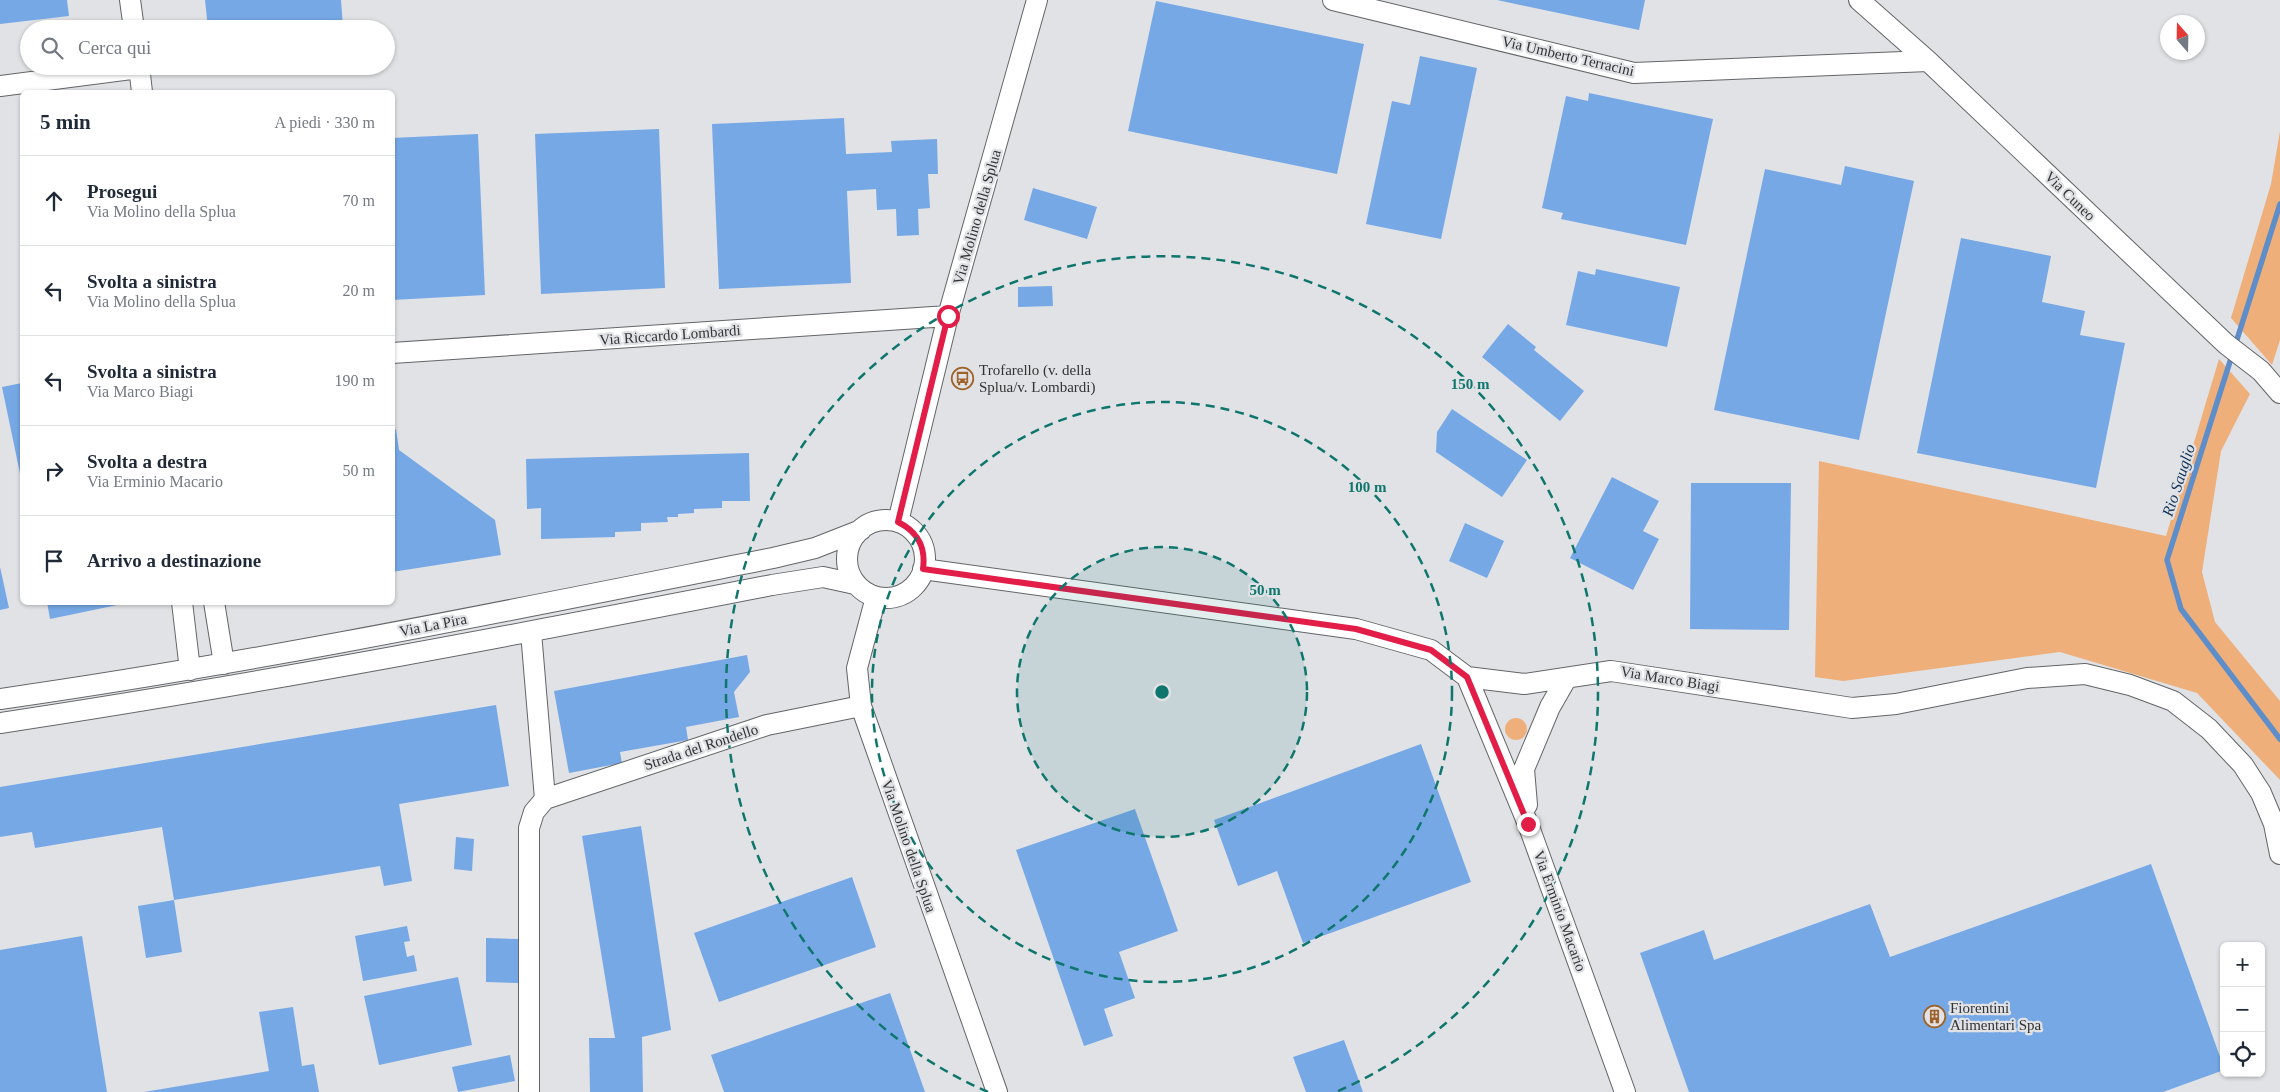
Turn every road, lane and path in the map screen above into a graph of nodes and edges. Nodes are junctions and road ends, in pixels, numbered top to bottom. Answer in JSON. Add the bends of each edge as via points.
{"nodes":[{"id":1,"x":130,"y":0,"type":"edge"},
{"id":2,"x":1037,"y":0,"type":"edge"},
{"id":3,"x":1333,"y":0,"type":"edge"},
{"id":4,"x":1859,"y":0,"type":"edge"},
{"id":5,"x":133,"y":20,"type":"edge"},
{"id":6,"x":1928,"y":61,"type":"junction"},
{"id":7,"x":80,"y":75,"type":"edge"},
{"id":8,"x":140,"y":75,"type":"edge"},
{"id":9,"x":0,"y":86,"type":"edge"},
{"id":10,"x":142,"y":90,"type":"edge"},
{"id":11,"x":948,"y":316,"type":"junction"},
{"id":12,"x":395,"y":353,"type":"edge"},
{"id":13,"x":2280,"y":393,"type":"edge"},
{"id":14,"x":898,"y":522,"type":"junction"},
{"id":15,"x":861,"y":530,"type":"junction"},
{"id":16,"x":923,"y":569,"type":"junction"},
{"id":17,"x":855,"y":584,"type":"junction"},
{"id":18,"x":876,"y":597,"type":"junction"},
{"id":19,"x":182,"y":605,"type":"edge"},
{"id":20,"x":214,"y":605,"type":"edge"},
{"id":21,"x":531,"y":632,"type":"junction"},
{"id":22,"x":224,"y":664,"type":"junction"},
{"id":23,"x":190,"y":670,"type":"junction"},
{"id":24,"x":1467,"y":677,"type":"junction"},
{"id":25,"x":1566,"y":679,"type":"junction"},
{"id":26,"x":0,"y":699,"type":"edge"},
{"id":27,"x":861,"y":706,"type":"junction"},
{"id":28,"x":0,"y":723,"type":"edge"},
{"id":29,"x":545,"y":799,"type":"junction"},
{"id":30,"x":1528,"y":824,"type":"junction"},
{"id":31,"x":2280,"y":854,"type":"edge"},
{"id":32,"x":529,"y":1092,"type":"edge"},
{"id":33,"x":996,"y":1092,"type":"edge"},
{"id":34,"x":1625,"y":1092,"type":"edge"}],
"edges":[{"from":1,"to":5,"type":"street"},
{"from":2,"to":11,"type":"street","name":"Via Molino della Splua"},
{"from":3,"to":6,"type":"street","name":"Via Umberto Terracini","via":[[1634,73]]},
{"from":4,"to":6,"type":"street","name":"Via Cuneo"},
{"from":6,"to":13,"type":"street","name":"Via Cuneo","via":[[2226,344],[2261,371]]},
{"from":7,"to":9,"type":"street"},
{"from":8,"to":10,"type":"street"},
{"from":11,"to":12,"type":"street","name":"Via Riccardo Lombardi"},
{"from":11,"to":14,"type":"street","name":"Via Molino della Splua"},
{"from":14,"to":15,"type":"street","via":[[872,523]]},
{"from":14,"to":16,"type":"street","via":[[908,528],[922,546]]},
{"from":15,"to":17,"type":"street","via":[[848,549],[849,573]]},
{"from":15,"to":22,"type":"street","name":"Via La Pira","via":[[815,548],[773,558]]},
{"from":16,"to":18,"type":"street","via":[[918,580],[900,595]]},
{"from":16,"to":24,"type":"street","name":"Via Marco Biagi","via":[[1356,629],[1431,650]]},
{"from":17,"to":18,"type":"street"},
{"from":17,"to":21,"type":"street","name":"Via La Pira","via":[[823,577]]},
{"from":18,"to":27,"type":"street","name":"Via Molino della Splua","via":[[856,668]]},
{"from":19,"to":23,"type":"street"},
{"from":20,"to":22,"type":"street"},
{"from":21,"to":28,"type":"street","name":"Via La Pira","via":[[308,673]]},
{"from":21,"to":29,"type":"street"},
{"from":22,"to":23,"type":"street","name":"Via La Pira"},
{"from":23,"to":26,"type":"street","name":"Via La Pira"},
{"from":24,"to":25,"type":"street","name":"Via Marco Biagi","via":[[1524,684]]},
{"from":24,"to":30,"type":"street","name":"Via Erminio Macario"},
{"from":25,"to":30,"type":"street","via":[[1550,707],[1524,769]]},
{"from":25,"to":31,"type":"street","name":"Via Marco Biagi","via":[[1611,670],[1852,708],[1896,704],[2054,675],[2085,674],[2130,685],[2173,701],[2209,729],[2243,765],[2261,793],[2274,824]]},
{"from":27,"to":29,"type":"street","name":"Strada del Rondello","via":[[767,725]]},
{"from":27,"to":33,"type":"street","name":"Via Molino della Splua"},
{"from":29,"to":32,"type":"street","via":[[534,812],[530,828]]},
{"from":30,"to":34,"type":"street","name":"Via Erminio Macario"}]}
